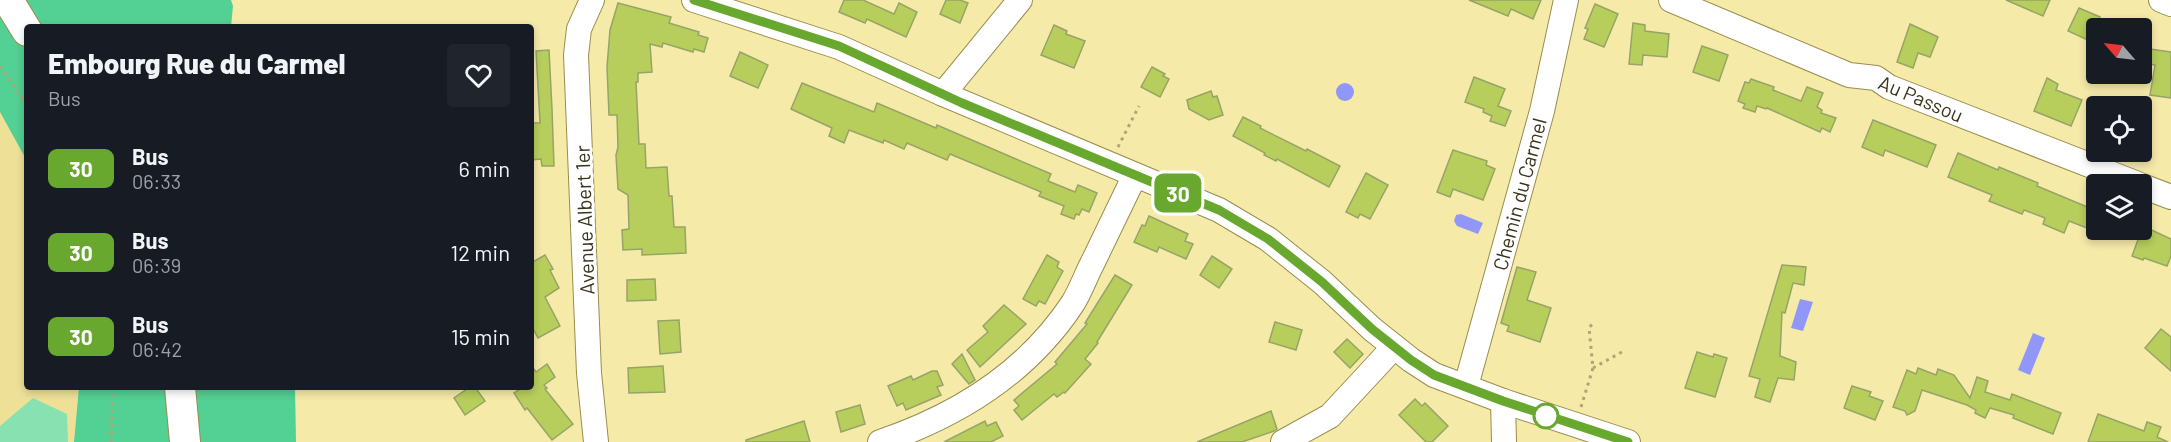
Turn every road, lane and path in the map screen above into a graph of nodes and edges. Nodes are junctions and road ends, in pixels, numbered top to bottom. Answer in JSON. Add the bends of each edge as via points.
{"nodes":[{"id":1,"x":8,"y":0,"type":"edge"},
{"id":2,"x":592,"y":0,"type":"edge"},
{"id":3,"x":1020,"y":0,"type":"edge"},
{"id":4,"x":1566,"y":0,"type":"edge"},
{"id":5,"x":1671,"y":0,"type":"edge"},
{"id":6,"x":2161,"y":0,"type":"edge"},
{"id":7,"x":709,"y":2,"type":"edge"},
{"id":8,"x":2171,"y":4,"type":"edge"},
{"id":9,"x":762,"y":11,"type":"edge"},
{"id":10,"x":24,"y":26,"type":"edge"},
{"id":11,"x":0,"y":66,"type":"edge"},
{"id":12,"x":943,"y":94,"type":"junction"},
{"id":13,"x":24,"y":102,"type":"edge"},
{"id":14,"x":1139,"y":106,"type":"dead end"},
{"id":15,"x":1108,"y":164,"type":"junction"},
{"id":16,"x":2112,"y":174,"type":"edge"},
{"id":17,"x":1135,"y":175,"type":"junction"},
{"id":18,"x":2152,"y":190,"type":"edge"},
{"id":19,"x":2171,"y":197,"type":"edge"},
{"id":20,"x":1593,"y":323,"type":"dead end"},
{"id":21,"x":1394,"y":347,"type":"junction"},
{"id":22,"x":1622,"y":352,"type":"dead end"},
{"id":23,"x":1593,"y":368,"type":"junction"},
{"id":24,"x":1466,"y":386,"type":"junction"},
{"id":25,"x":113,"y":390,"type":"edge"},
{"id":26,"x":180,"y":390,"type":"edge"},
{"id":27,"x":1503,"y":401,"type":"junction"},
{"id":28,"x":1576,"y":426,"type":"junction"},
{"id":29,"x":111,"y":442,"type":"edge"},
{"id":30,"x":185,"y":442,"type":"edge"},
{"id":31,"x":596,"y":442,"type":"edge"},
{"id":32,"x":880,"y":442,"type":"edge"},
{"id":33,"x":1283,"y":442,"type":"edge"},
{"id":34,"x":1504,"y":442,"type":"edge"},
{"id":35,"x":1628,"y":442,"type":"edge"}],
"edges":[{"from":1,"to":10,"type":"main road"},
{"from":2,"to":31,"type":"street","name":"Avenue Albert 1er","via":[[579,29],[576,55]]},
{"from":3,"to":12,"type":"street"},
{"from":4,"to":24,"type":"street","name":"Chemin du Carmel","via":[[1542,111]]},
{"from":5,"to":16,"type":"street","name":"Au Passou","via":[[1849,75],[1876,78],[1889,87]]},
{"from":6,"to":8,"type":"street"},
{"from":7,"to":9,"type":"street"},
{"from":9,"to":12,"type":"street"},
{"from":11,"to":13,"type":"path"},
{"from":12,"to":15,"type":"street"},
{"from":14,"to":15,"type":"path"},
{"from":15,"to":17,"type":"street"},
{"from":17,"to":21,"type":"street","via":[[1219,210],[1268,239]]},
{"from":17,"to":32,"type":"street","via":[[1074,302],[1049,334],[1014,369],[973,400]]},
{"from":18,"to":19,"type":"street","name":"Au Passou"},
{"from":20,"to":23,"type":"path","via":[[1589,327]]},
{"from":21,"to":24,"type":"street","via":[[1434,375]]},
{"from":21,"to":33,"type":"street","via":[[1330,416]]},
{"from":22,"to":23,"type":"path"},
{"from":23,"to":28,"type":"path"},
{"from":24,"to":27,"type":"street"},
{"from":25,"to":29,"type":"path"},
{"from":26,"to":30,"type":"main road"},
{"from":27,"to":28,"type":"street"},
{"from":27,"to":34,"type":"street"},
{"from":28,"to":35,"type":"street"}]}
